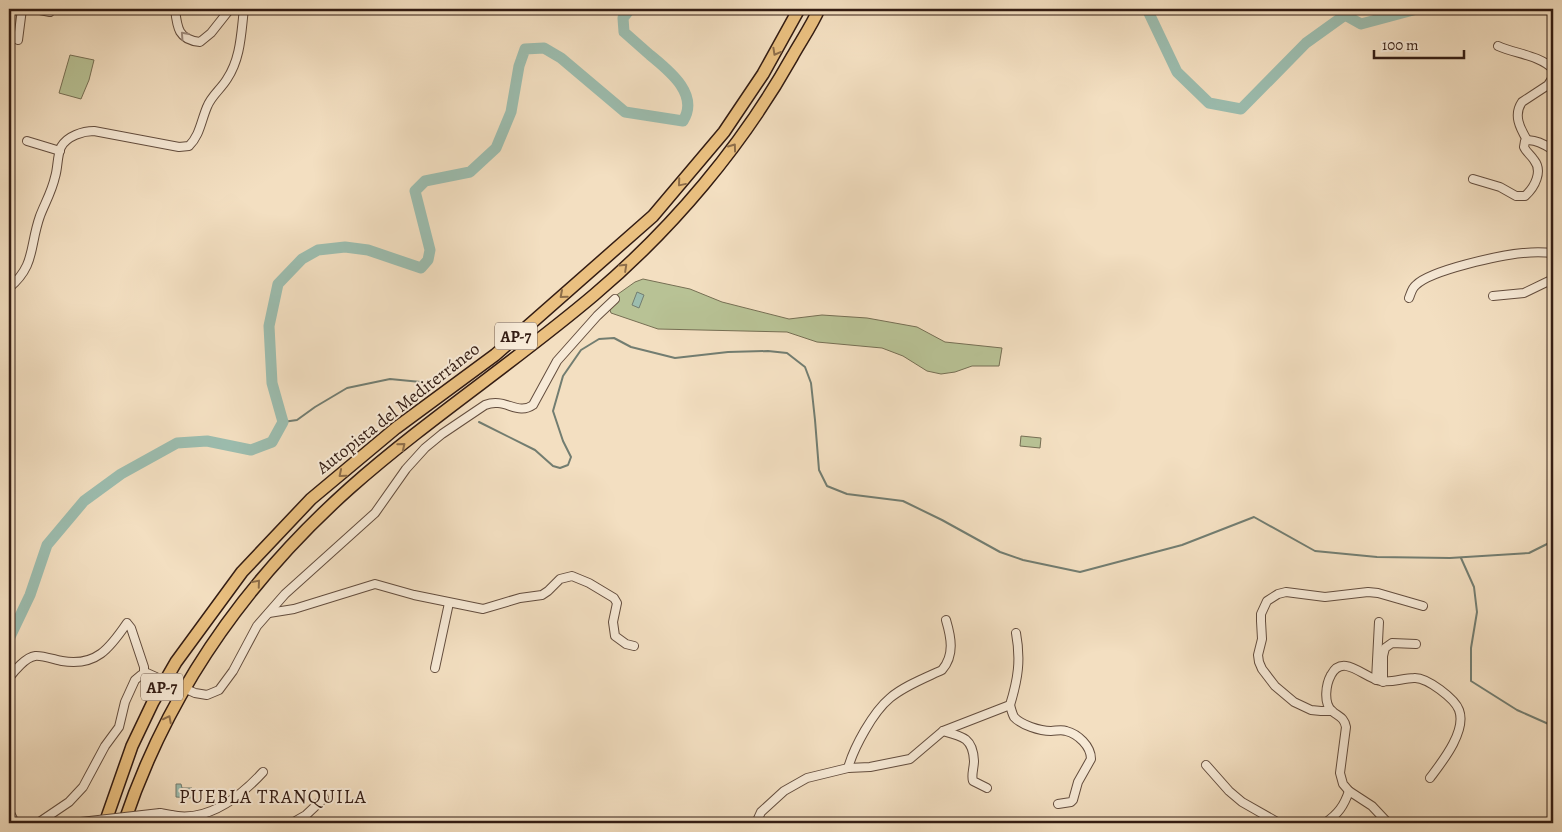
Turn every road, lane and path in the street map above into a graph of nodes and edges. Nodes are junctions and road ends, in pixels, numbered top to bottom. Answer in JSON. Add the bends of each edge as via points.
{"nodes":[{"id":1,"x":22,"y":9,"type":"edge"},
{"id":2,"x":35,"y":9,"type":"edge"},
{"id":3,"x":175,"y":9,"type":"edge"},
{"id":4,"x":230,"y":9,"type":"edge"},
{"id":5,"x":244,"y":9,"type":"edge"},
{"id":6,"x":799,"y":9,"type":"edge"},
{"id":7,"x":819,"y":9,"type":"edge"},
{"id":8,"x":50,"y":12,"type":"dead end"},
{"id":9,"x":18,"y":40,"type":"dead end"},
{"id":10,"x":1498,"y":46,"type":"dead end"},
{"id":11,"x":1553,"y":69,"type":"edge"},
{"id":12,"x":1553,"y":77,"type":"edge"},
{"id":13,"x":1527,"y":140,"type":"junction"},
{"id":14,"x":27,"y":141,"type":"dead end"},
{"id":15,"x":1553,"y":150,"type":"edge"},
{"id":16,"x":60,"y":151,"type":"junction"},
{"id":17,"x":1473,"y":179,"type":"dead end"},
{"id":18,"x":1553,"y":253,"type":"edge"},
{"id":19,"x":1553,"y":279,"type":"edge"},
{"id":20,"x":9,"y":288,"type":"edge"},
{"id":21,"x":1493,"y":296,"type":"dead end"},
{"id":22,"x":1409,"y":298,"type":"dead end"},
{"id":23,"x":615,"y":299,"type":"dead end"},
{"id":24,"x":449,"y":603,"type":"junction"},
{"id":25,"x":1423,"y":606,"type":"dead end"},
{"id":26,"x":268,"y":614,"type":"junction"},
{"id":27,"x":946,"y":620,"type":"dead end"},
{"id":28,"x":1379,"y":622,"type":"dead end"},
{"id":29,"x":1016,"y":633,"type":"dead end"},
{"id":30,"x":1416,"y":644,"type":"dead end"},
{"id":31,"x":634,"y":646,"type":"dead end"},
{"id":32,"x":435,"y":668,"type":"dead end"},
{"id":33,"x":144,"y":674,"type":"junction"},
{"id":34,"x":156,"y":677,"type":"tunnel mouth"},
{"id":35,"x":9,"y":678,"type":"edge"},
{"id":36,"x":1380,"y":681,"type":"junction"},
{"id":37,"x":186,"y":689,"type":"tunnel mouth"},
{"id":38,"x":1010,"y":706,"type":"junction"},
{"id":39,"x":1332,"y":711,"type":"junction"},
{"id":40,"x":943,"y":731,"type":"junction"},
{"id":41,"x":132,"y":746,"type":"junction"},
{"id":42,"x":147,"y":763,"type":"junction"},
{"id":43,"x":1206,"y":765,"type":"dead end"},
{"id":44,"x":848,"y":768,"type":"junction"},
{"id":45,"x":263,"y":772,"type":"dead end"},
{"id":46,"x":1430,"y":778,"type":"dead end"},
{"id":47,"x":987,"y":788,"type":"dead end"},
{"id":48,"x":1350,"y":791,"type":"junction"},
{"id":49,"x":324,"y":798,"type":"dead end"},
{"id":50,"x":1058,"y":804,"type":"dead end"},
{"id":51,"x":9,"y":811,"type":"edge"},
{"id":52,"x":171,"y":815,"type":"junction"},
{"id":53,"x":15,"y":823,"type":"edge"},
{"id":54,"x":38,"y":823,"type":"edge"},
{"id":55,"x":71,"y":823,"type":"edge"},
{"id":56,"x":97,"y":823,"type":"edge"},
{"id":57,"x":105,"y":823,"type":"edge"},
{"id":58,"x":124,"y":823,"type":"edge"},
{"id":59,"x":131,"y":823,"type":"edge"},
{"id":60,"x":164,"y":823,"type":"edge"},
{"id":61,"x":292,"y":823,"type":"edge"},
{"id":62,"x":756,"y":823,"type":"edge"},
{"id":63,"x":1279,"y":823,"type":"edge"},
{"id":64,"x":1325,"y":823,"type":"edge"},
{"id":65,"x":1388,"y":823,"type":"edge"}],
"edges":[{"from":1,"to":9,"type":"street"},
{"from":2,"to":8,"type":"street"},
{"from":4,"to":3,"type":"street","one_way":true,"via":[[200,42],[190,41],[181,34]]},
{"from":5,"to":16,"type":"street","via":[[238,58],[210,102],[198,135],[190,146],[86,131],[67,140]]},
{"from":6,"to":41,"type":"highway","name":"Autopista del Mediterráneo","number":"AP-7","one_way":true,"via":[[763,74],[724,132],[653,216],[495,354],[396,428],[311,499],[242,572],[176,662]]},
{"from":42,"to":7,"type":"highway","name":"Autopista del Mediterráneo","number":"AP-7","one_way":true,"via":[[168,718],[210,646],[271,567],[351,488],[596,293],[665,228],[730,152],[772,94]]},
{"from":10,"to":11,"type":"street","via":[[1547,63]]},
{"from":12,"to":13,"type":"street","via":[[1548,85],[1519,106],[1518,122]]},
{"from":13,"to":15,"type":"street"},
{"from":13,"to":17,"type":"street","via":[[1524,148],[1538,168],[1535,184],[1526,196],[1516,196]]},
{"from":14,"to":16,"type":"street"},
{"from":16,"to":20,"type":"street","via":[[52,191],[40,216],[29,262],[25,272]]},
{"from":18,"to":22,"type":"street","via":[[1506,255],[1445,271],[1420,282]]},
{"from":19,"to":21,"type":"street","via":[[1524,292]]},
{"from":23,"to":26,"type":"street","via":[[557,361],[533,405],[520,409],[493,402],[442,434],[406,468],[375,513]]},
{"from":24,"to":26,"type":"street","via":[[375,584]]},
{"from":24,"to":31,"type":"street","via":[[483,609],[542,595],[566,576],[578,578],[614,598],[617,604],[613,622],[615,636]]},
{"from":24,"to":32,"type":"street"},
{"from":25,"to":39,"type":"street","via":[[1368,592],[1325,597],[1286,592],[1267,602],[1260,621],[1262,639],[1258,662],[1262,669],[1275,686],[1294,702],[1312,710]]},
{"from":26,"to":37,"type":"street","via":[[257,626],[219,690],[208,695]]},
{"from":27,"to":44,"type":"street","via":[[951,642],[947,665],[883,704],[856,746]]},
{"from":28,"to":36,"type":"street"},
{"from":29,"to":38,"type":"street","via":[[1019,663]]},
{"from":30,"to":36,"type":"street","via":[[1392,643],[1385,648]]},
{"from":33,"to":34,"type":"street"},
{"from":33,"to":35,"type":"street","via":[[128,623],[106,651],[95,658],[67,662],[36,656]]},
{"from":33,"to":54,"type":"street","via":[[129,690],[119,727],[83,788],[70,802]]},
{"from":36,"to":39,"type":"street","via":[[1350,666],[1338,667],[1331,674],[1327,687]]},
{"from":36,"to":46,"type":"street","via":[[1422,679],[1457,705],[1460,726],[1444,760]]},
{"from":38,"to":40,"type":"street"},
{"from":38,"to":50,"type":"street","via":[[1015,718],[1025,724],[1042,730],[1064,730],[1076,735],[1090,749],[1092,758],[1078,782],[1074,800]]},
{"from":39,"to":48,"type":"street","via":[[1345,722],[1341,779]]},
{"from":40,"to":44,"type":"street","via":[[910,760]]},
{"from":40,"to":47,"type":"street","via":[[959,735],[969,742],[973,753],[973,781]]},
{"from":41,"to":56,"type":"highway","via":[[117,772]]},
{"from":41,"to":57,"type":"highway","name":"Autopista del Mediterráneo","number":"AP-7"},
{"from":42,"to":58,"type":"highway","name":"Autopista del Mediterráneo","number":"AP-7"},
{"from":42,"to":59,"type":"highway"},
{"from":43,"to":63,"type":"street","via":[[1242,802]]},
{"from":44,"to":62,"type":"street","via":[[820,774],[791,787],[761,812]]},
{"from":45,"to":52,"type":"street","via":[[232,801],[198,816]]},
{"from":48,"to":64,"type":"street","via":[[1338,814]]},
{"from":48,"to":65,"type":"street","via":[[1372,806]]},
{"from":49,"to":61,"type":"street"},
{"from":51,"to":53,"type":"street"},
{"from":52,"to":55,"type":"street","bridge":true,"via":[[160,813]]},
{"from":52,"to":60,"type":"street"}]}
